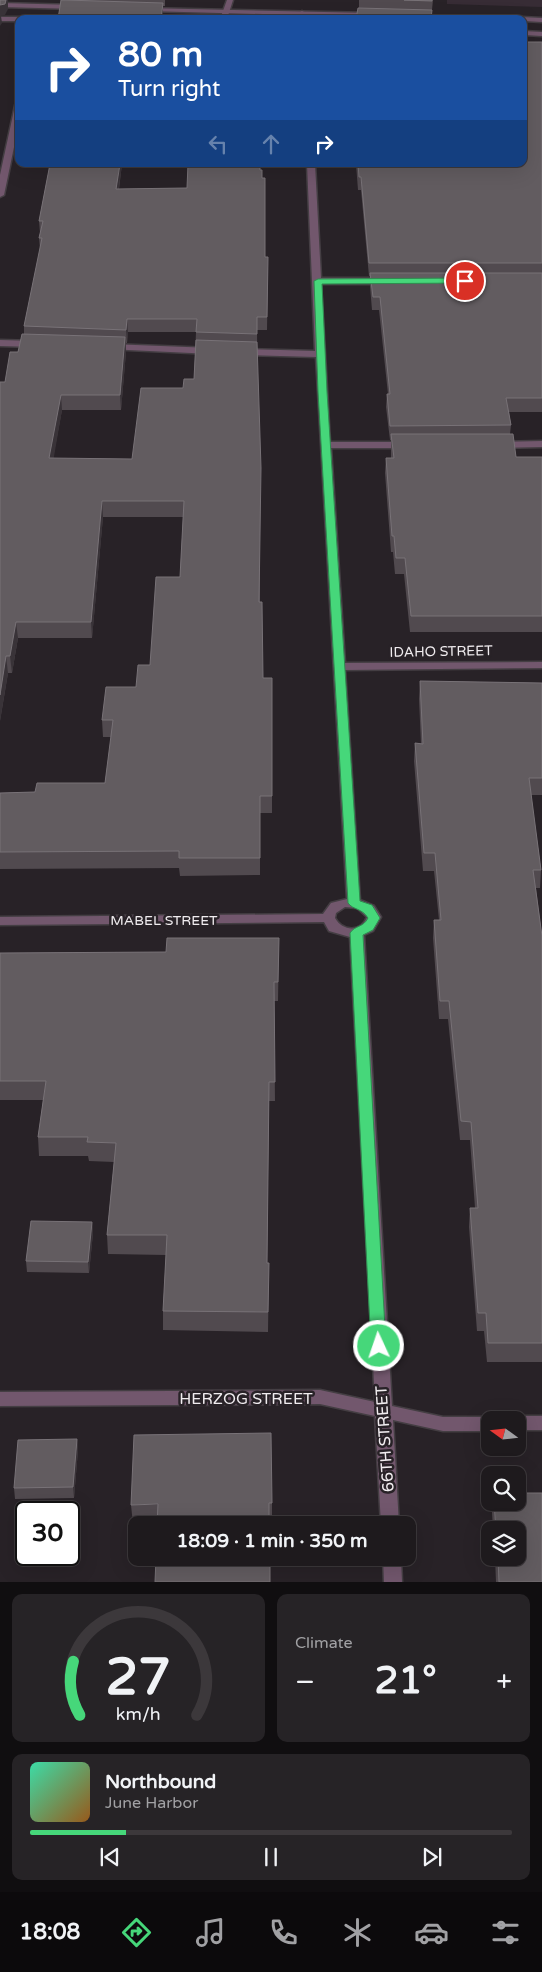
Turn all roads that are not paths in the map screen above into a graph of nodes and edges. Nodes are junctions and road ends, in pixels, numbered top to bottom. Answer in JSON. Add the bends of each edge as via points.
{"nodes":[{"id":1,"x":230,"y":0,"type":"edge"},
{"id":2,"x":0,"y":5,"type":"edge"},
{"id":3,"x":88,"y":7,"type":"edge"},
{"id":4,"x":137,"y":9,"type":"edge"},
{"id":5,"x":224,"y":15,"type":"edge"},
{"id":6,"x":0,"y":19,"type":"edge"},
{"id":7,"x":15,"y":19,"type":"edge"},
{"id":8,"x":527,"y":19,"type":"edge"},
{"id":9,"x":542,"y":20,"type":"edge"},
{"id":10,"x":527,"y":33,"type":"edge"},
{"id":11,"x":542,"y":34,"type":"edge"},
{"id":12,"x":15,"y":122,"type":"edge"},
{"id":13,"x":311,"y":167,"type":"edge"},
{"id":14,"x":0,"y":195,"type":"edge"},
{"id":15,"x":318,"y":281,"type":"junction"},
{"id":16,"x":398,"y":281,"type":"edge"},
{"id":17,"x":0,"y":342,"type":"edge"},
{"id":18,"x":50,"y":344,"type":"edge"},
{"id":19,"x":100,"y":346,"type":"edge"},
{"id":20,"x":321,"y":354,"type":"junction"},
{"id":21,"x":542,"y":444,"type":"edge"},
{"id":22,"x":327,"y":445,"type":"junction"},
{"id":23,"x":414,"y":445,"type":"edge"},
{"id":24,"x":483,"y":445,"type":"edge"},
{"id":25,"x":542,"y":665,"type":"edge"},
{"id":26,"x":340,"y":667,"type":"junction"},
{"id":27,"x":354,"y":903,"type":"junction"},
{"id":28,"x":328,"y":918,"type":"junction"},
{"id":29,"x":0,"y":921,"type":"edge"},
{"id":30,"x":356,"y":933,"type":"junction"},
{"id":31,"x":0,"y":1399,"type":"edge"},
{"id":32,"x":382,"y":1411,"type":"junction"},
{"id":33,"x":542,"y":1423,"type":"edge"},
{"id":34,"x":481,"y":1424,"type":"edge"},
{"id":35,"x":526,"y":1424,"type":"edge"},
{"id":36,"x":389,"y":1516,"type":"edge"},
{"id":37,"x":392,"y":1566,"type":"edge"},
{"id":38,"x":393,"y":1582,"type":"edge"}],
"edges":[{"from":1,"to":5,"type":"street"},
{"from":2,"to":3,"type":"street"},
{"from":4,"to":5,"type":"street"},
{"from":6,"to":7,"type":"street"},
{"from":8,"to":9,"type":"street"},
{"from":10,"to":11,"type":"street"},
{"from":12,"to":14,"type":"street"},
{"from":13,"to":15,"type":"street"},
{"from":15,"to":16,"type":"street"},
{"from":15,"to":20,"type":"street"},
{"from":17,"to":18,"type":"street"},
{"from":19,"to":20,"type":"street"},
{"from":20,"to":22,"type":"street"},
{"from":21,"to":24,"type":"street"},
{"from":22,"to":23,"type":"street"},
{"from":22,"to":26,"type":"street"},
{"from":25,"to":26,"type":"street","name":"IDAHO STREET"},
{"from":26,"to":27,"type":"street"},
{"from":27,"to":28,"type":"street","via":[[335,906]]},
{"from":27,"to":30,"type":"street","via":[[368,908],[374,918],[369,927]]},
{"from":28,"to":29,"type":"street","name":"MABEL STREET"},
{"from":28,"to":30,"type":"street","via":[[334,928]]},
{"from":30,"to":32,"type":"street","name":"66TH STREET"},
{"from":31,"to":32,"type":"street","name":"HERZOG STREET","via":[[320,1397]]},
{"from":32,"to":34,"type":"street","name":"HERZOG STREET","via":[[443,1424]]},
{"from":32,"to":36,"type":"street","name":"66TH STREET"},
{"from":33,"to":35,"type":"street"},
{"from":37,"to":38,"type":"street"}]}
